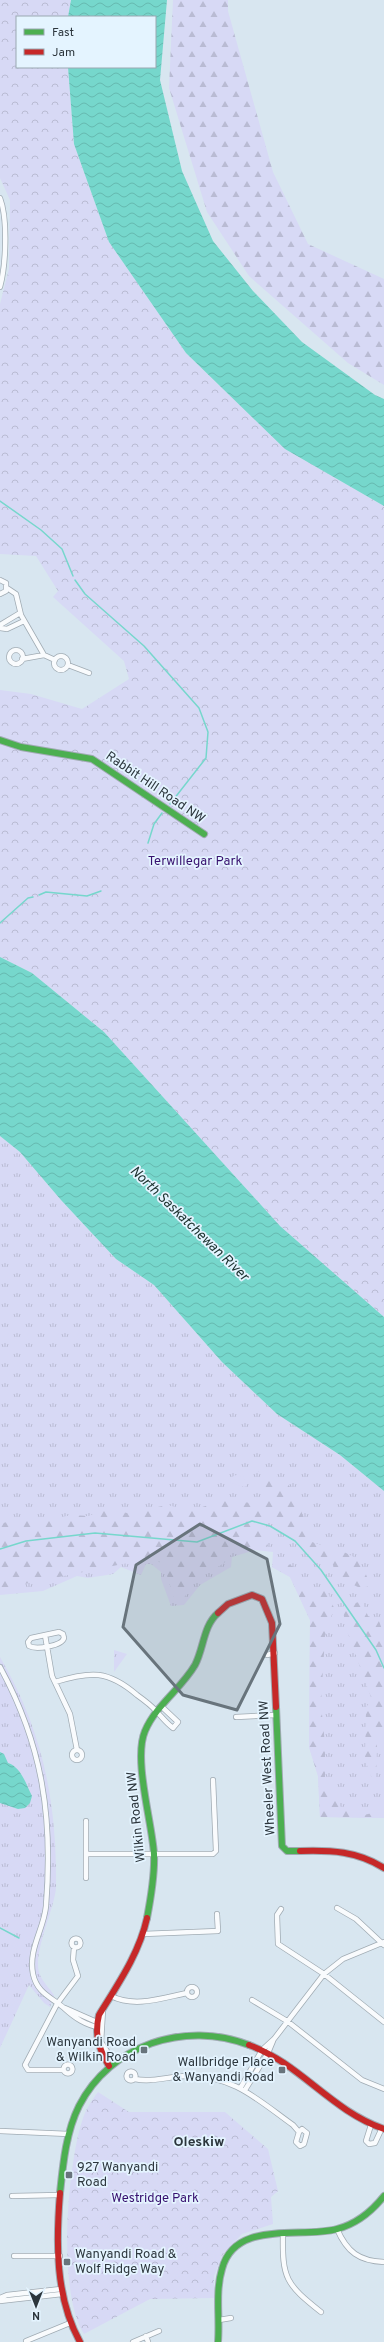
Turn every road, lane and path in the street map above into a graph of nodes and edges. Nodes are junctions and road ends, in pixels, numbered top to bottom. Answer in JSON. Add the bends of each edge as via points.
{"nodes":[{"id":1,"x":0,"y":198,"type":"edge"},
{"id":2,"x":0,"y":287,"type":"edge"},
{"id":3,"x":0,"y":580,"type":"edge"},
{"id":4,"x":7,"y":588,"type":"junction"},
{"id":5,"x":0,"y":594,"type":"edge"},
{"id":6,"x":20,"y":613,"type":"junction"},
{"id":7,"x":24,"y":621,"type":"junction"},
{"id":8,"x":0,"y":626,"type":"edge"},
{"id":9,"x":44,"y":655,"type":"junction"},
{"id":10,"x":22,"y":659,"type":"dead end"},
{"id":11,"x":55,"y":660,"type":"junction"},
{"id":12,"x":68,"y":665,"type":"junction"},
{"id":13,"x":89,"y":673,"type":"dead end"},
{"id":14,"x":0,"y":740,"type":"edge"},
{"id":15,"x":204,"y":834,"type":"dead end"},
{"id":16,"x":262,"y":1599,"type":"joint"},
{"id":17,"x":45,"y":1635,"type":"junction"},
{"id":18,"x":47,"y":1646,"type":"junction"},
{"id":19,"x":275,"y":1653,"type":"junction"},
{"id":20,"x":267,"y":1655,"type":"dead end"},
{"id":21,"x":0,"y":1667,"type":"edge"},
{"id":22,"x":55,"y":1682,"type":"junction"},
{"id":23,"x":159,"y":1709,"type":"junction"},
{"id":24,"x":276,"y":1715,"type":"junction"},
{"id":25,"x":236,"y":1717,"type":"dead end"},
{"id":26,"x":77,"y":1750,"type":"dead end"},
{"id":27,"x":213,"y":1780,"type":"dead end"},
{"id":28,"x":86,"y":1821,"type":"dead end"},
{"id":29,"x":87,"y":1854,"type":"junction"},
{"id":30,"x":154,"y":1855,"type":"junction"},
{"id":31,"x":384,"y":1868,"type":"edge"},
{"id":32,"x":86,"y":1878,"type":"dead end"},
{"id":33,"x":337,"y":1908,"type":"dead end"},
{"id":34,"x":281,"y":1909,"type":"dead end"},
{"id":35,"x":217,"y":1914,"type":"dead end"},
{"id":36,"x":143,"y":1934,"type":"junction"},
{"id":37,"x":383,"y":1943,"type":"edge"},
{"id":38,"x":74,"y":1947,"type":"dead end"},
{"id":39,"x":324,"y":1974,"type":"junction"},
{"id":40,"x":187,"y":1993,"type":"dead end"},
{"id":41,"x":111,"y":1996,"type":"junction"},
{"id":42,"x":252,"y":2000,"type":"dead end"},
{"id":43,"x":57,"y":2004,"type":"junction"},
{"id":44,"x":287,"y":2021,"type":"junction"},
{"id":45,"x":384,"y":2022,"type":"edge"},
{"id":46,"x":98,"y":2025,"type":"junction"},
{"id":47,"x":265,"y":2051,"type":"junction"},
{"id":48,"x":111,"y":2064,"type":"junction"},
{"id":49,"x":63,"y":2070,"type":"dead end"},
{"id":50,"x":135,"y":2078,"type":"dead end"},
{"id":51,"x":243,"y":2088,"type":"junction"},
{"id":52,"x":384,"y":2089,"type":"edge"},
{"id":53,"x":371,"y":2125,"type":"junction"},
{"id":54,"x":383,"y":2128,"type":"edge"},
{"id":55,"x":0,"y":2131,"type":"edge"},
{"id":56,"x":299,"y":2132,"type":"dead end"},
{"id":57,"x":68,"y":2134,"type":"junction"},
{"id":58,"x":60,"y":2195,"type":"junction"},
{"id":59,"x":12,"y":2196,"type":"dead end"},
{"id":60,"x":384,"y":2196,"type":"edge"},
{"id":61,"x":337,"y":2229,"type":"junction"},
{"id":62,"x":283,"y":2233,"type":"junction"},
{"id":63,"x":14,"y":2256,"type":"dead end"},
{"id":64,"x":60,"y":2256,"type":"junction"},
{"id":65,"x":384,"y":2262,"type":"edge"},
{"id":66,"x":62,"y":2291,"type":"junction"},
{"id":67,"x":0,"y":2298,"type":"edge"},
{"id":68,"x":0,"y":2301,"type":"edge"},
{"id":69,"x":321,"y":2312,"type":"dead end"},
{"id":70,"x":231,"y":2318,"type":"dead end"},
{"id":71,"x":219,"y":2320,"type":"junction"},
{"id":72,"x":70,"y":2323,"type":"junction"},
{"id":73,"x":159,"y":2331,"type":"dead end"},
{"id":74,"x":146,"y":2336,"type":"junction"},
{"id":75,"x":26,"y":2341,"type":"dead end"},
{"id":76,"x":80,"y":2342,"type":"edge"},
{"id":77,"x":133,"y":2342,"type":"edge"},
{"id":78,"x":148,"y":2342,"type":"edge"},
{"id":79,"x":218,"y":2342,"type":"edge"}],
"edges":[{"from":1,"to":2,"type":"street","via":[[4,217],[4,263]]},
{"from":3,"to":4,"type":"street","via":[[6,582]]},
{"from":4,"to":5,"type":"street"},
{"from":4,"to":6,"type":"street","via":[[16,594]]},
{"from":6,"to":7,"type":"street"},
{"from":6,"to":8,"type":"street"},
{"from":7,"to":8,"type":"street","via":[[7,629]]},
{"from":7,"to":9,"type":"street"},
{"from":9,"to":10,"type":"street"},
{"from":9,"to":11,"type":"street"},
{"from":11,"to":12,"type":"street","via":[[60,656],[65,657]]},
{"from":11,"to":12,"type":"street","via":[[55,667],[59,669]]},
{"from":12,"to":13,"type":"street"},
{"from":14,"to":15,"type":"street","name":"Rabbit Hill Road NW","via":[[92,759]]},
{"from":16,"to":19,"type":"street","name":"Wheeler West Road NW","via":[[272,1623]]},
{"from":16,"to":23,"type":"street","name":"Wilkin Road NW","via":[[252,1595],[234,1602],[211,1619],[195,1665]]},
{"from":17,"to":18,"type":"street"},
{"from":17,"to":18,"type":"street","via":[[31,1638],[28,1642],[32,1648]]},
{"from":17,"to":18,"type":"street","via":[[59,1632],[64,1638],[60,1643]]},
{"from":18,"to":22,"type":"street"},
{"from":19,"to":20,"type":"street"},
{"from":19,"to":24,"type":"street","name":"Wheeler West Road NW"},
{"from":21,"to":43,"type":"street","via":[[12,1688],[32,1737],[44,1791],[49,1863],[46,1909],[32,1960],[37,1986]]},
{"from":22,"to":23,"type":"street","via":[[94,1673],[109,1676],[121,1681]]},
{"from":22,"to":26,"type":"street","via":[[73,1724]]},
{"from":23,"to":30,"type":"street","name":"Wilkin Road NW","via":[[145,1731],[141,1754]]},
{"from":24,"to":25,"type":"street"},
{"from":24,"to":31,"type":"street","name":"Wheeler West Road NW","via":[[282,1846],[287,1851],[346,1851],[367,1856]]},
{"from":27,"to":30,"type":"street","via":[[216,1851],[213,1854]]},
{"from":28,"to":29,"type":"street"},
{"from":29,"to":30,"type":"street"},
{"from":29,"to":32,"type":"street"},
{"from":30,"to":36,"type":"street","name":"Wilkin Road NW","via":[[151,1898]]},
{"from":33,"to":37,"type":"street","via":[[356,1919]]},
{"from":34,"to":39,"type":"street","via":[[277,1915],[278,1944]]},
{"from":35,"to":36,"type":"street","via":[[218,1931]]},
{"from":36,"to":41,"type":"street","name":"Wilkin Road NW","via":[[130,1964]]},
{"from":37,"to":39,"type":"street","via":[[343,1959]]},
{"from":38,"to":43,"type":"street","via":[[73,1960],[78,1976]]},
{"from":39,"to":44,"type":"street"},
{"from":39,"to":45,"type":"street"},
{"from":40,"to":41,"type":"street","via":[[142,2002],[121,2001]]},
{"from":41,"to":46,"type":"street","name":"Wilkin Road NW"},
{"from":42,"to":44,"type":"street"},
{"from":43,"to":46,"type":"street"},
{"from":43,"to":49,"type":"street","via":[[25,2065],[28,2070]]},
{"from":44,"to":47,"type":"street"},
{"from":44,"to":52,"type":"street","via":[[362,2080]]},
{"from":46,"to":48,"type":"street","via":[[97,2045]]},
{"from":47,"to":48,"type":"street","via":[[229,2038],[184,2035],[154,2041]]},
{"from":47,"to":51,"type":"street"},
{"from":47,"to":53,"type":"street","via":[[330,2101]]},
{"from":48,"to":57,"type":"street","via":[[85,2095]]},
{"from":50,"to":51,"type":"street","via":[[155,2080],[204,2076]]},
{"from":51,"to":56,"type":"street","via":[[294,2125]]},
{"from":53,"to":54,"type":"street"},
{"from":53,"to":54,"type":"street","via":[[366,2141],[369,2144],[375,2143]]},
{"from":55,"to":57,"type":"street"},
{"from":57,"to":58,"type":"street"},
{"from":58,"to":59,"type":"street"},
{"from":58,"to":64,"type":"street"},
{"from":60,"to":61,"type":"street","via":[[370,2212]]},
{"from":61,"to":62,"type":"street","via":[[308,2234]]},
{"from":61,"to":65,"type":"street","via":[[344,2245],[361,2258]]},
{"from":62,"to":69,"type":"street","via":[[282,2262],[285,2276],[296,2292]]},
{"from":62,"to":71,"type":"street","via":[[256,2235],[236,2247],[224,2261],[219,2289]]},
{"from":63,"to":64,"type":"street"},
{"from":64,"to":66,"type":"street"},
{"from":66,"to":67,"type":"street","via":[[7,2295]]},
{"from":66,"to":68,"type":"street"},
{"from":66,"to":72,"type":"street"},
{"from":70,"to":71,"type":"street"},
{"from":71,"to":79,"type":"street"},
{"from":72,"to":75,"type":"street"},
{"from":72,"to":76,"type":"street"},
{"from":73,"to":74,"type":"street"},
{"from":74,"to":77,"type":"street"},
{"from":74,"to":78,"type":"street"}]}
